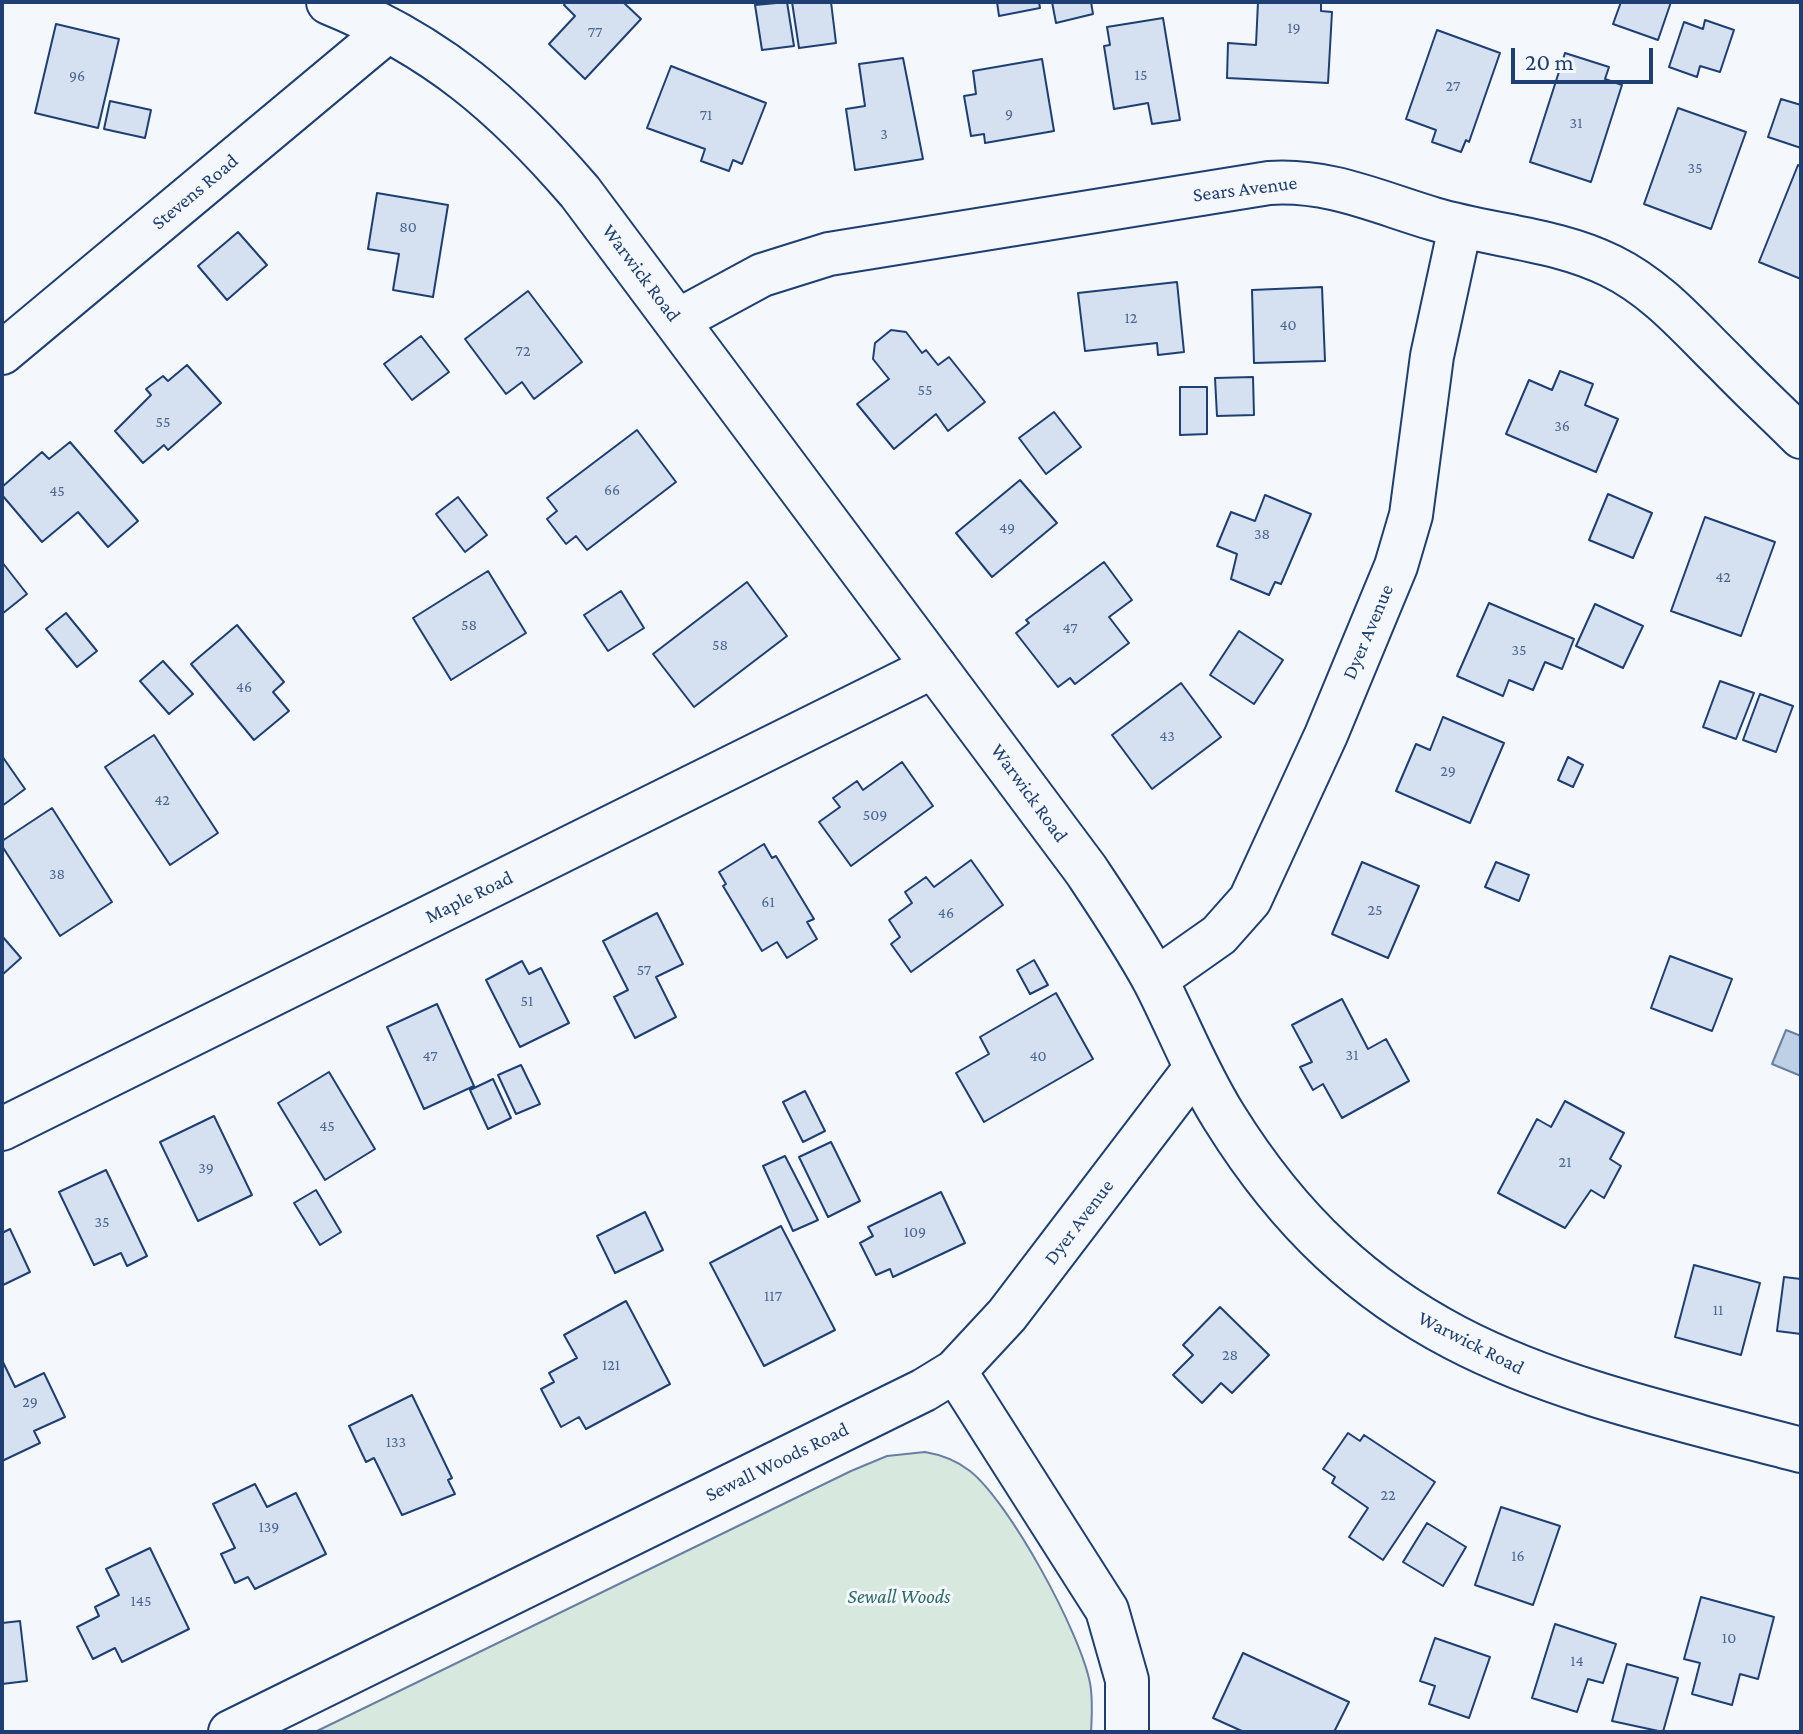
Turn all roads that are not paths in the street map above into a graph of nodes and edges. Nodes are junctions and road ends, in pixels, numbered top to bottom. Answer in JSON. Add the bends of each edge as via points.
{"nodes":[{"id":1,"x":329,"y":2,"type":"edge"},
{"id":2,"x":389,"y":30,"type":"junction"},
{"id":3,"x":1460,"y":227,"type":"junction"},
{"id":4,"x":677,"y":321,"type":"junction"},
{"id":5,"x":2,"y":353,"type":"edge"},
{"id":6,"x":1801,"y":437,"type":"edge"},
{"id":7,"x":935,"y":666,"type":"junction"},
{"id":8,"x":1155,"y":980,"type":"junction"},
{"id":9,"x":1196,"y":1067,"type":"junction"},
{"id":10,"x":2,"y":1129,"type":"edge"},
{"id":11,"x":955,"y":1371,"type":"junction"},
{"id":12,"x":1801,"y":1450,"type":"edge"},
{"id":13,"x":230,"y":1732,"type":"edge"},
{"id":14,"x":1127,"y":1732,"type":"edge"}],
"edges":[{"from":1,"to":2,"type":"main road","name":"Warwick Road"},
{"from":2,"to":4,"type":"main road","name":"Warwick Road","via":[[456,71],[513,117],[580,192]]},
{"from":2,"to":5,"type":"street","name":"Stevens Road"},
{"from":3,"to":4,"type":"street","name":"Sears Avenue","via":[[1331,185],[1269,183],[814,257],[762,275]]},
{"from":3,"to":6,"type":"street","name":"Sears Avenue","via":[[1582,254],[1641,282]]},
{"from":3,"to":8,"type":"street","name":"Dyer Avenue","via":[[1432,356],[1413,504],[1396,566],[1250,900],[1219,935]]},
{"from":4,"to":7,"type":"main road","name":"Warwick Road"},
{"from":7,"to":8,"type":"main road","name":"Warwick Road","via":[[1086,870]]},
{"from":7,"to":10,"type":"street","name":"Maple Road"},
{"from":8,"to":9,"type":"main road","name":"Warwick Road"},
{"from":9,"to":11,"type":"street","name":"Dyer Avenue","via":[[1007,1315]]},
{"from":9,"to":12,"type":"main road","name":"Warwick Road","via":[[1251,1158],[1300,1220],[1350,1268],[1423,1321],[1560,1384]]},
{"from":11,"to":13,"type":"street","name":"Sewall Woods Road"},
{"from":11,"to":14,"type":"street","via":[[1107,1610],[1127,1680]]}]}
